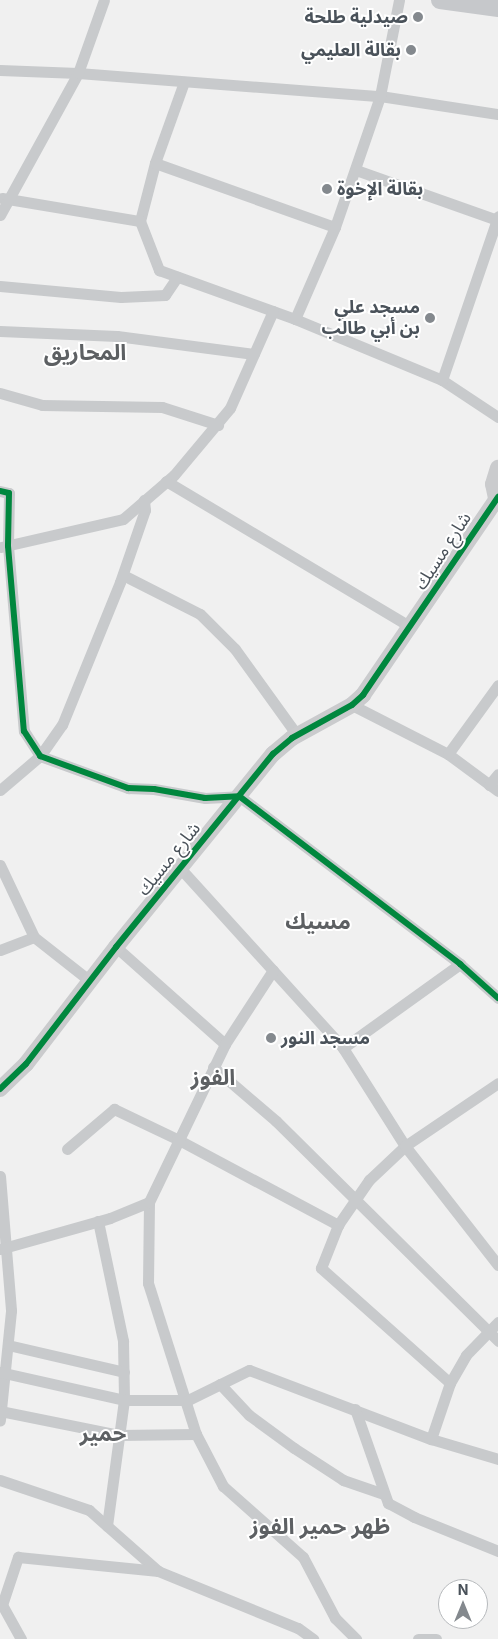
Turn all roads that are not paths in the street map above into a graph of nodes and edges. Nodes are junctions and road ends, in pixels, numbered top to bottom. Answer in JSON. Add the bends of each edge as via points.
{"nodes":[{"id":1,"x":104,"y":0,"type":"edge"},
{"id":2,"x":399,"y":0,"type":"edge"},
{"id":3,"x":440,"y":0,"type":"edge"},
{"id":4,"x":492,"y":0,"type":"edge"},
{"id":5,"x":498,"y":0,"type":"edge"},
{"id":6,"x":498,"y":8,"type":"edge"},
{"id":7,"x":0,"y":70,"type":"edge"},
{"id":8,"x":78,"y":72,"type":"junction"},
{"id":9,"x":184,"y":82,"type":"junction"},
{"id":10,"x":380,"y":96,"type":"junction"},
{"id":11,"x":498,"y":114,"type":"edge"},
{"id":12,"x":155,"y":163,"type":"junction"},
{"id":13,"x":356,"y":170,"type":"junction"},
{"id":14,"x":4,"y":198,"type":"edge"},
{"id":15,"x":0,"y":214,"type":"edge"},
{"id":16,"x":497,"y":218,"type":"edge"},
{"id":17,"x":140,"y":221,"type":"junction"},
{"id":18,"x":335,"y":227,"type":"junction"},
{"id":19,"x":177,"y":277,"type":"junction"},
{"id":20,"x":0,"y":286,"type":"edge"},
{"id":21,"x":273,"y":311,"type":"junction"},
{"id":22,"x":295,"y":319,"type":"junction"},
{"id":23,"x":0,"y":331,"type":"edge"},
{"id":24,"x":254,"y":354,"type":"junction"},
{"id":25,"x":442,"y":380,"type":"junction"},
{"id":26,"x":0,"y":393,"type":"edge"},
{"id":27,"x":498,"y":418,"type":"edge"},
{"id":28,"x":218,"y":424,"type":"junction"},
{"id":29,"x":498,"y":468,"type":"edge"},
{"id":30,"x":166,"y":481,"type":"junction"},
{"id":31,"x":0,"y":491,"type":"edge"},
{"id":32,"x":497,"y":498,"type":"edge"},
{"id":33,"x":144,"y":500,"type":"junction"},
{"id":34,"x":4,"y":547,"type":"edge"},
{"id":35,"x":123,"y":575,"type":"junction"},
{"id":36,"x":411,"y":627,"type":"junction"},
{"id":37,"x":498,"y":685,"type":"edge"},
{"id":38,"x":352,"y":705,"type":"junction"},
{"id":39,"x":297,"y":735,"type":"junction"},
{"id":40,"x":448,"y":754,"type":"junction"},
{"id":41,"x":40,"y":756,"type":"junction"},
{"id":42,"x":498,"y":774,"type":"edge"},
{"id":43,"x":494,"y":788,"type":"edge"},
{"id":44,"x":0,"y":790,"type":"edge"},
{"id":45,"x":239,"y":796,"type":"junction"},
{"id":46,"x":0,"y":865,"type":"edge"},
{"id":47,"x":180,"y":868,"type":"junction"},
{"id":48,"x":34,"y":937,"type":"junction"},
{"id":49,"x":116,"y":947,"type":"junction"},
{"id":50,"x":0,"y":950,"type":"edge"},
{"id":51,"x":460,"y":964,"type":"junction"},
{"id":52,"x":274,"y":970,"type":"junction"},
{"id":53,"x":90,"y":980,"type":"junction"},
{"id":54,"x":498,"y":998,"type":"edge"},
{"id":55,"x":225,"y":1044,"type":"junction"},
{"id":56,"x":343,"y":1048,"type":"junction"},
{"id":57,"x":213,"y":1067,"type":"junction"},
{"id":58,"x":498,"y":1083,"type":"edge"},
{"id":59,"x":0,"y":1088,"type":"edge"},
{"id":60,"x":177,"y":1139,"type":"junction"},
{"id":61,"x":406,"y":1146,"type":"junction"},
{"id":62,"x":66,"y":1149,"type":"dead end"},
{"id":63,"x":0,"y":1176,"type":"edge"},
{"id":64,"x":355,"y":1198,"type":"junction"},
{"id":65,"x":149,"y":1202,"type":"junction"},
{"id":66,"x":98,"y":1221,"type":"junction"},
{"id":67,"x":338,"y":1225,"type":"junction"},
{"id":68,"x":4,"y":1248,"type":"edge"},
{"id":69,"x":498,"y":1265,"type":"edge"},
{"id":70,"x":498,"y":1322,"type":"edge"},
{"id":71,"x":487,"y":1331,"type":"junction"},
{"id":72,"x":498,"y":1341,"type":"edge"},
{"id":73,"x":8,"y":1345,"type":"junction"},
{"id":74,"x":3,"y":1372,"type":"edge"},
{"id":75,"x":124,"y":1372,"type":"junction"},
{"id":76,"x":450,"y":1383,"type":"junction"},
{"id":77,"x":220,"y":1384,"type":"junction"},
{"id":78,"x":124,"y":1400,"type":"junction"},
{"id":79,"x":184,"y":1400,"type":"junction"},
{"id":80,"x":355,"y":1409,"type":"junction"},
{"id":81,"x":0,"y":1414,"type":"edge"},
{"id":82,"x":196,"y":1434,"type":"junction"},
{"id":83,"x":120,"y":1435,"type":"junction"},
{"id":84,"x":432,"y":1439,"type":"junction"},
{"id":85,"x":497,"y":1457,"type":"edge"},
{"id":86,"x":0,"y":1480,"type":"edge"},
{"id":87,"x":384,"y":1494,"type":"junction"},
{"id":88,"x":107,"y":1526,"type":"junction"},
{"id":89,"x":498,"y":1551,"type":"edge"},
{"id":90,"x":158,"y":1570,"type":"junction"},
{"id":91,"x":1,"y":1606,"type":"edge"},
{"id":92,"x":21,"y":1639,"type":"edge"},
{"id":93,"x":313,"y":1639,"type":"edge"},
{"id":94,"x":356,"y":1639,"type":"edge"},
{"id":95,"x":418,"y":1639,"type":"edge"},
{"id":96,"x":436,"y":1639,"type":"edge"}],
"edges":[{"from":1,"to":8,"type":"street"},
{"from":2,"to":10,"type":"street"},
{"from":3,"to":6,"type":"main road"},
{"from":4,"to":5,"type":"main road"},
{"from":7,"to":8,"type":"street"},
{"from":8,"to":9,"type":"street"},
{"from":8,"to":14,"type":"street"},
{"from":9,"to":10,"type":"street"},
{"from":9,"to":12,"type":"street"},
{"from":10,"to":11,"type":"street"},
{"from":10,"to":13,"type":"street"},
{"from":12,"to":17,"type":"street"},
{"from":12,"to":18,"type":"street"},
{"from":13,"to":16,"type":"street"},
{"from":13,"to":18,"type":"street"},
{"from":14,"to":15,"type":"street"},
{"from":14,"to":17,"type":"street"},
{"from":16,"to":25,"type":"street"},
{"from":17,"to":19,"type":"street","via":[[159,270]]},
{"from":18,"to":22,"type":"street"},
{"from":19,"to":20,"type":"street","via":[[165,295],[122,297]]},
{"from":19,"to":21,"type":"street"},
{"from":21,"to":22,"type":"street"},
{"from":21,"to":24,"type":"street"},
{"from":22,"to":25,"type":"street"},
{"from":23,"to":24,"type":"street","via":[[117,336]]},
{"from":24,"to":28,"type":"street","via":[[230,408]]},
{"from":25,"to":27,"type":"street"},
{"from":26,"to":28,"type":"street","via":[[42,405],[162,407]]},
{"from":28,"to":30,"type":"street"},
{"from":29,"to":32,"type":"street","via":[[492,484]]},
{"from":30,"to":33,"type":"street"},
{"from":30,"to":36,"type":"street"},
{"from":31,"to":34,"type":"street","via":[[9,493]]},
{"from":32,"to":36,"type":"street","name":"شارع مسيك"},
{"from":33,"to":34,"type":"street","via":[[123,519]]},
{"from":33,"to":35,"type":"street","via":[[145,510]]},
{"from":34,"to":41,"type":"street","via":[[24,731]]},
{"from":35,"to":39,"type":"street","via":[[200,614],[235,649]]},
{"from":35,"to":41,"type":"street","via":[[62,725]]},
{"from":36,"to":38,"type":"street","name":"شارع مسيك","via":[[363,695]]},
{"from":37,"to":40,"type":"street"},
{"from":38,"to":39,"type":"street","name":"شارع مسيك"},
{"from":38,"to":40,"type":"street"},
{"from":39,"to":45,"type":"street","name":"شارع مسيك","via":[[273,754]]},
{"from":40,"to":43,"type":"street"},
{"from":41,"to":44,"type":"street"},
{"from":41,"to":45,"type":"street","via":[[128,788],[205,798]]},
{"from":42,"to":43,"type":"street"},
{"from":45,"to":47,"type":"street","name":"شارع مسيك"},
{"from":45,"to":51,"type":"street"},
{"from":46,"to":48,"type":"street"},
{"from":47,"to":49,"type":"street","name":"شارع مسيك"},
{"from":47,"to":52,"type":"street"},
{"from":48,"to":50,"type":"street"},
{"from":48,"to":53,"type":"street"},
{"from":49,"to":53,"type":"street","name":"شارع مسيك"},
{"from":49,"to":55,"type":"street"},
{"from":51,"to":54,"type":"street"},
{"from":51,"to":56,"type":"street"},
{"from":52,"to":55,"type":"street"},
{"from":52,"to":56,"type":"street"},
{"from":53,"to":59,"type":"street","name":"شارع مسيك","via":[[26,1064]]},
{"from":55,"to":57,"type":"street"},
{"from":56,"to":61,"type":"street"},
{"from":57,"to":60,"type":"street"},
{"from":57,"to":64,"type":"street","via":[[276,1121]]},
{"from":58,"to":61,"type":"street"},
{"from":60,"to":62,"type":"street","via":[[114,1109]]},
{"from":60,"to":65,"type":"street"},
{"from":60,"to":67,"type":"street"},
{"from":61,"to":64,"type":"street","via":[[368,1180]]},
{"from":61,"to":69,"type":"street"},
{"from":63,"to":68,"type":"street"},
{"from":64,"to":67,"type":"street"},
{"from":64,"to":71,"type":"street"},
{"from":65,"to":66,"type":"street"},
{"from":65,"to":79,"type":"street","via":[[148,1283]]},
{"from":66,"to":68,"type":"street"},
{"from":66,"to":75,"type":"street","via":[[123,1341]]},
{"from":67,"to":76,"type":"street","via":[[321,1268]]},
{"from":68,"to":73,"type":"street","via":[[11,1310]]},
{"from":70,"to":71,"type":"street"},
{"from":71,"to":72,"type":"street"},
{"from":71,"to":76,"type":"street","via":[[466,1355]]},
{"from":73,"to":74,"type":"street"},
{"from":73,"to":75,"type":"street"},
{"from":74,"to":78,"type":"street"},
{"from":74,"to":81,"type":"street"},
{"from":75,"to":78,"type":"street"},
{"from":76,"to":84,"type":"street"},
{"from":77,"to":79,"type":"street"},
{"from":77,"to":80,"type":"street","via":[[249,1370]]},
{"from":77,"to":87,"type":"street","via":[[249,1414],[294,1448],[343,1480]]},
{"from":78,"to":79,"type":"street"},
{"from":78,"to":83,"type":"street"},
{"from":79,"to":82,"type":"street"},
{"from":80,"to":84,"type":"street"},
{"from":80,"to":87,"type":"street"},
{"from":81,"to":83,"type":"street"},
{"from":82,"to":83,"type":"street"},
{"from":82,"to":94,"type":"street","via":[[222,1486],[303,1557],[335,1618]]},
{"from":83,"to":88,"type":"street"},
{"from":84,"to":85,"type":"street"},
{"from":86,"to":88,"type":"street","via":[[89,1510]]},
{"from":87,"to":89,"type":"street","via":[[388,1503],[414,1517]]},
{"from":88,"to":90,"type":"street"},
{"from":90,"to":91,"type":"street","via":[[18,1557]]},
{"from":90,"to":93,"type":"street","via":[[298,1628]]},
{"from":91,"to":92,"type":"street"},
{"from":95,"to":96,"type":"street"}]}
